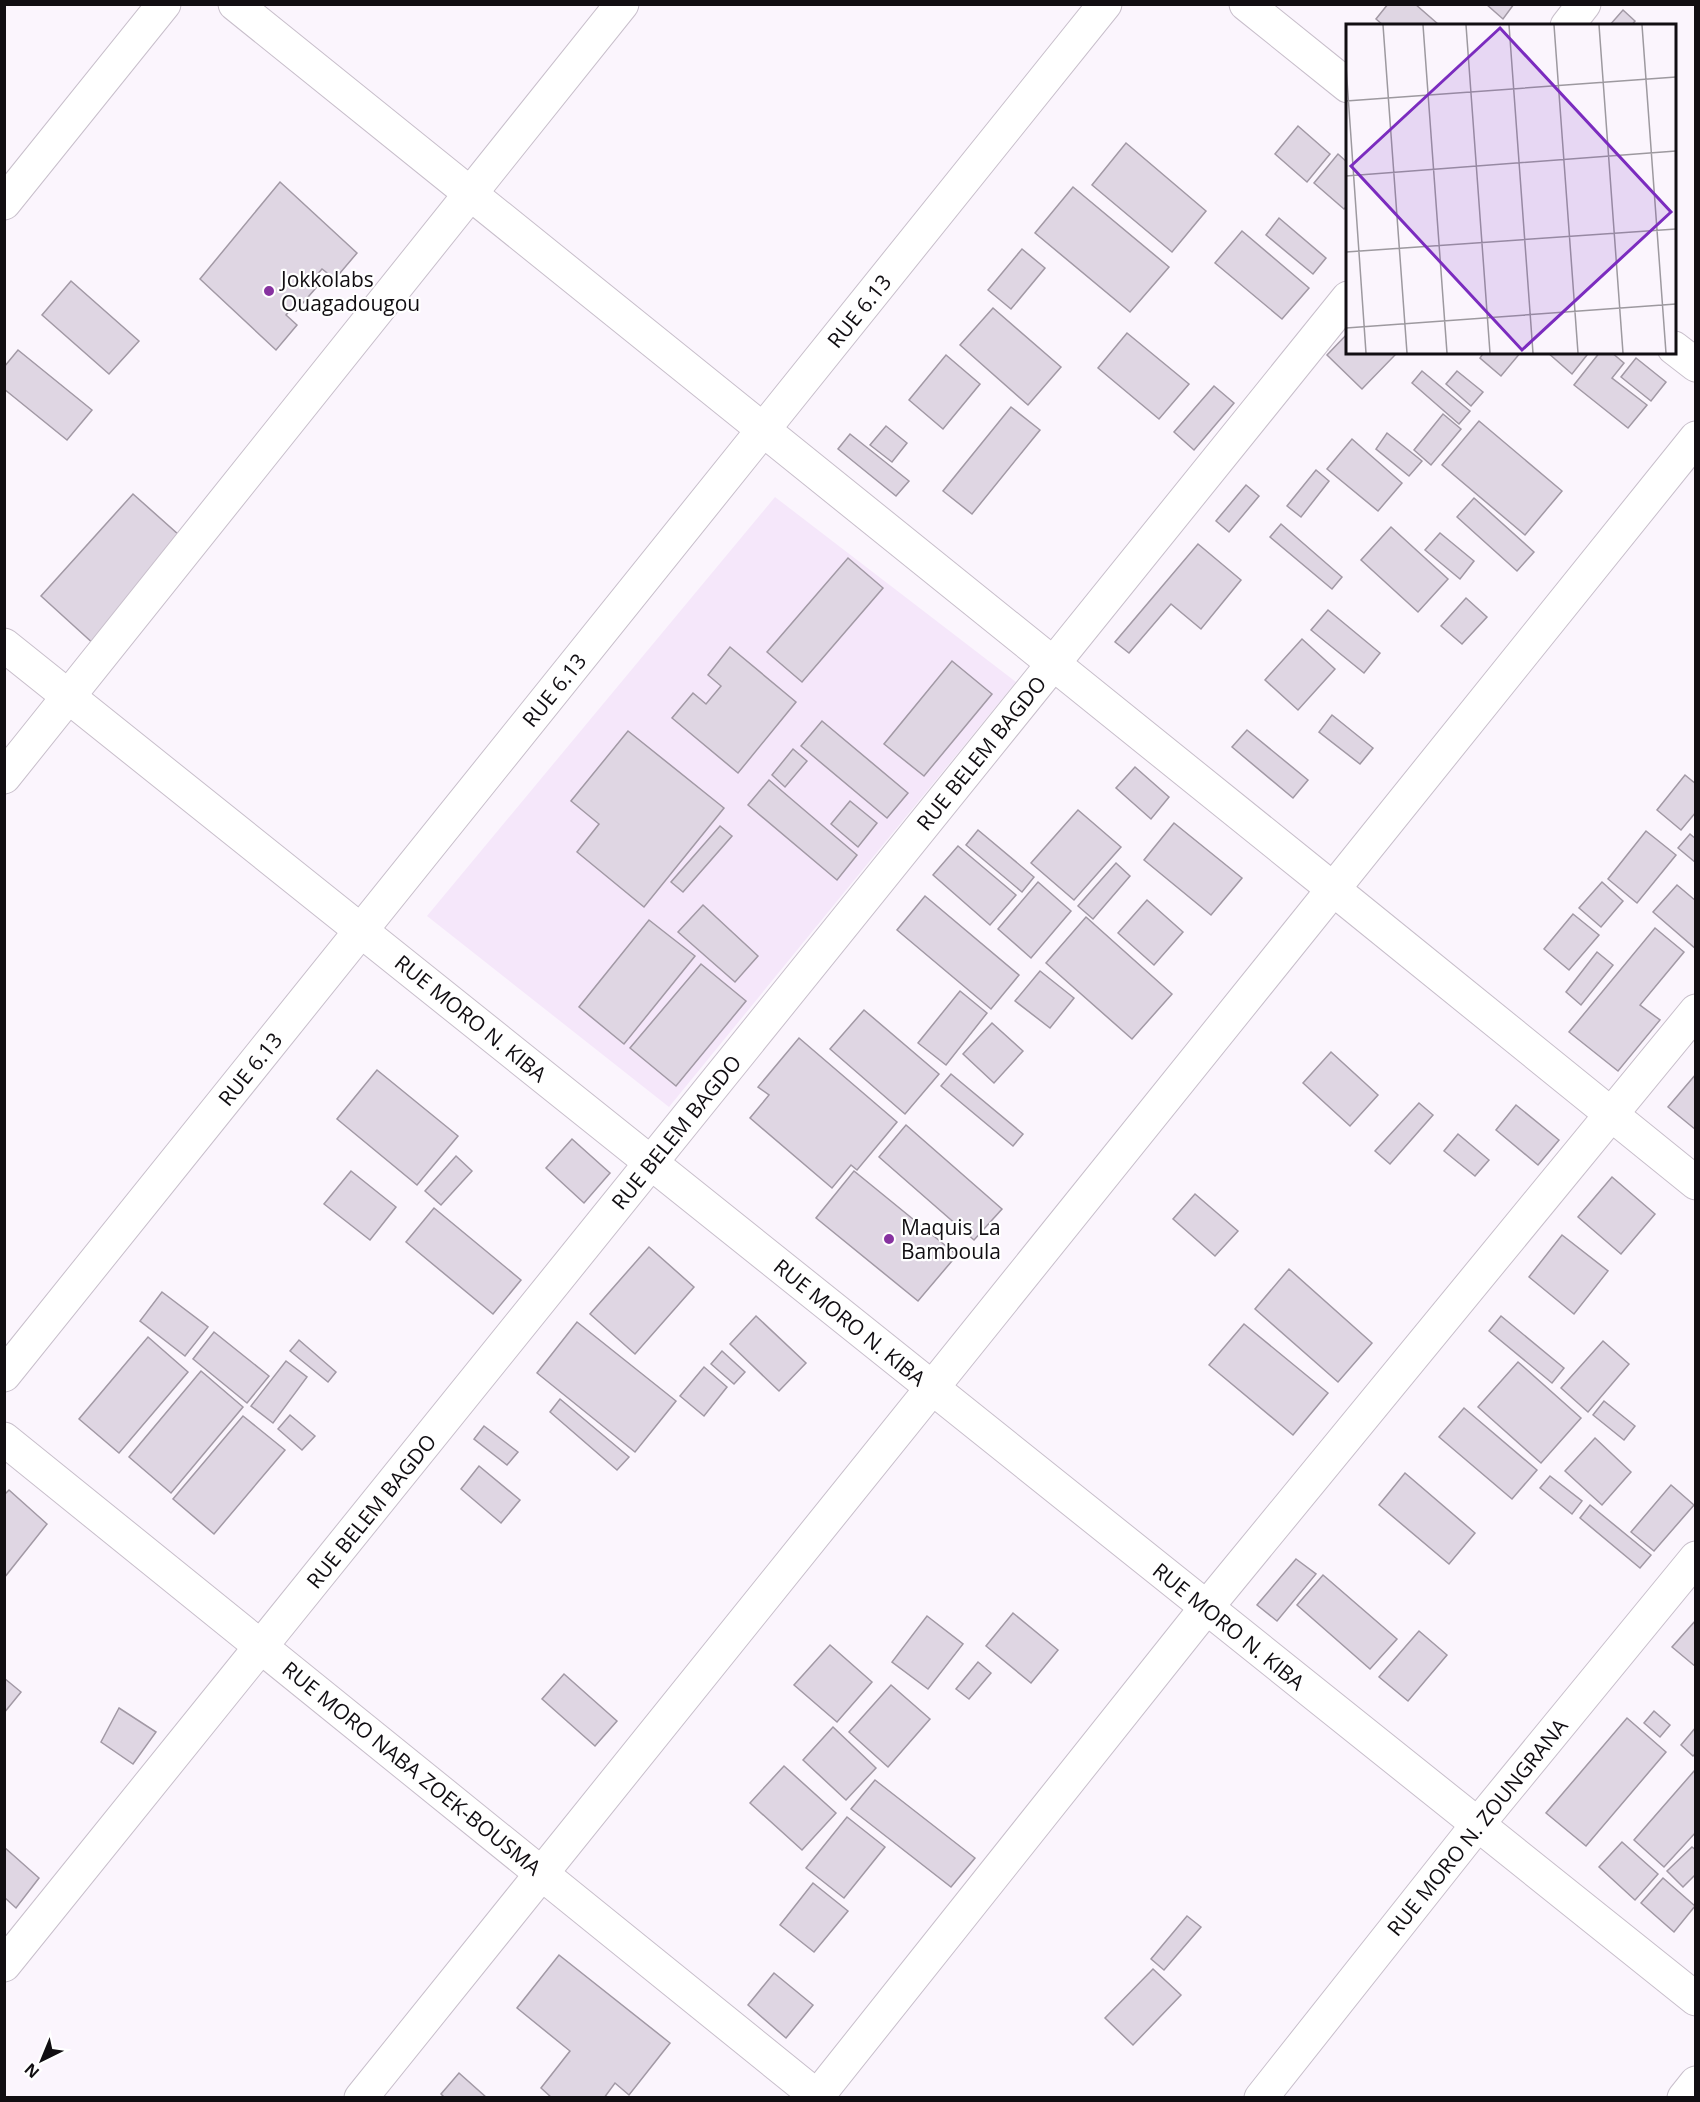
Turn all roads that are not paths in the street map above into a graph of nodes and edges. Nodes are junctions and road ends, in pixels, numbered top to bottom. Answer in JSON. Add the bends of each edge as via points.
{"nodes":[{"id":1,"x":164,"y":4,"type":"edge"},
{"id":2,"x":235,"y":4,"type":"edge"},
{"id":3,"x":622,"y":4,"type":"edge"},
{"id":4,"x":1105,"y":4,"type":"edge"},
{"id":5,"x":1245,"y":4,"type":"edge"},
{"id":6,"x":1584,"y":4,"type":"edge"},
{"id":7,"x":1569,"y":24,"type":"edge"},
{"id":8,"x":1346,"y":85,"type":"edge"},
{"id":9,"x":471,"y":194,"type":"junction"},
{"id":10,"x":4,"y":203,"type":"edge"},
{"id":11,"x":1346,"y":299,"type":"edge"},
{"id":12,"x":1676,"y":350,"type":"edge"},
{"id":13,"x":1695,"y":365,"type":"edge"},
{"id":14,"x":763,"y":430,"type":"junction"},
{"id":15,"x":1695,"y":438,"type":"edge"},
{"id":16,"x":4,"y":645,"type":"edge"},
{"id":17,"x":1053,"y":663,"type":"junction"},
{"id":18,"x":69,"y":696,"type":"junction"},
{"id":19,"x":4,"y":777,"type":"edge"},
{"id":20,"x":1333,"y":889,"type":"junction"},
{"id":21,"x":361,"y":930,"type":"junction"},
{"id":22,"x":1695,"y":1011,"type":"edge"},
{"id":23,"x":1610,"y":1115,"type":"junction"},
{"id":24,"x":652,"y":1163,"type":"junction"},
{"id":25,"x":1695,"y":1183,"type":"edge"},
{"id":26,"x":4,"y":1375,"type":"edge"},
{"id":27,"x":932,"y":1387,"type":"junction"},
{"id":28,"x":4,"y":1439,"type":"edge"},
{"id":29,"x":1695,"y":1558,"type":"edge"},
{"id":30,"x":1206,"y":1608,"type":"junction"},
{"id":31,"x":262,"y":1647,"type":"junction"},
{"id":32,"x":1478,"y":1824,"type":"junction"},
{"id":33,"x":541,"y":1872,"type":"junction"},
{"id":34,"x":4,"y":1965,"type":"edge"},
{"id":35,"x":1695,"y":1999,"type":"edge"},
{"id":36,"x":1695,"y":2083,"type":"edge"},
{"id":37,"x":361,"y":2097,"type":"edge"},
{"id":38,"x":817,"y":2097,"type":"edge"},
{"id":39,"x":1261,"y":2097,"type":"edge"},
{"id":40,"x":1684,"y":2097,"type":"edge"}],
"edges":[{"from":1,"to":10,"type":"street"},
{"from":2,"to":9,"type":"street"},
{"from":3,"to":9,"type":"street"},
{"from":4,"to":14,"type":"street","name":"RUE 6.13"},
{"from":5,"to":8,"type":"street"},
{"from":6,"to":7,"type":"street"},
{"from":9,"to":14,"type":"street"},
{"from":9,"to":18,"type":"street"},
{"from":11,"to":17,"type":"street","name":"RUE BELEM BAGDO"},
{"from":12,"to":13,"type":"street"},
{"from":14,"to":17,"type":"street"},
{"from":14,"to":21,"type":"street","name":"RUE 6.13"},
{"from":15,"to":20,"type":"street"},
{"from":16,"to":18,"type":"street","name":"RUE MORO N. KIBA"},
{"from":17,"to":20,"type":"street"},
{"from":17,"to":24,"type":"street","name":"RUE BELEM BAGDO"},
{"from":18,"to":19,"type":"street"},
{"from":18,"to":21,"type":"street","name":"RUE MORO N. KIBA"},
{"from":20,"to":23,"type":"street"},
{"from":20,"to":27,"type":"street"},
{"from":21,"to":24,"type":"street","name":"RUE MORO N. KIBA"},
{"from":21,"to":26,"type":"street","name":"RUE 6.13"},
{"from":22,"to":23,"type":"street"},
{"from":23,"to":25,"type":"street"},
{"from":23,"to":30,"type":"street"},
{"from":24,"to":27,"type":"street","name":"RUE MORO N. KIBA"},
{"from":24,"to":31,"type":"street","name":"RUE BELEM BAGDO"},
{"from":27,"to":30,"type":"street","name":"RUE MORO N. KIBA"},
{"from":27,"to":33,"type":"street"},
{"from":28,"to":31,"type":"street","name":"RUE MORO NABA ZOEK-BOUSMA"},
{"from":29,"to":32,"type":"street","name":"RUE MORO N. ZOUNGRANA"},
{"from":30,"to":32,"type":"street","name":"RUE MORO N. KIBA"},
{"from":30,"to":38,"type":"street"},
{"from":31,"to":33,"type":"street","name":"RUE MORO NABA ZOEK-BOUSMA"},
{"from":31,"to":34,"type":"street","name":"RUE BELEM BAGDO"},
{"from":32,"to":35,"type":"street","name":"RUE MORO N. KIBA"},
{"from":32,"to":39,"type":"street","name":"RUE MORO N. ZOUNGRANA"},
{"from":33,"to":37,"type":"street"},
{"from":33,"to":38,"type":"street","name":"RUE MORO NABA ZOEK-BOUSMA"},
{"from":36,"to":40,"type":"street"}]}
